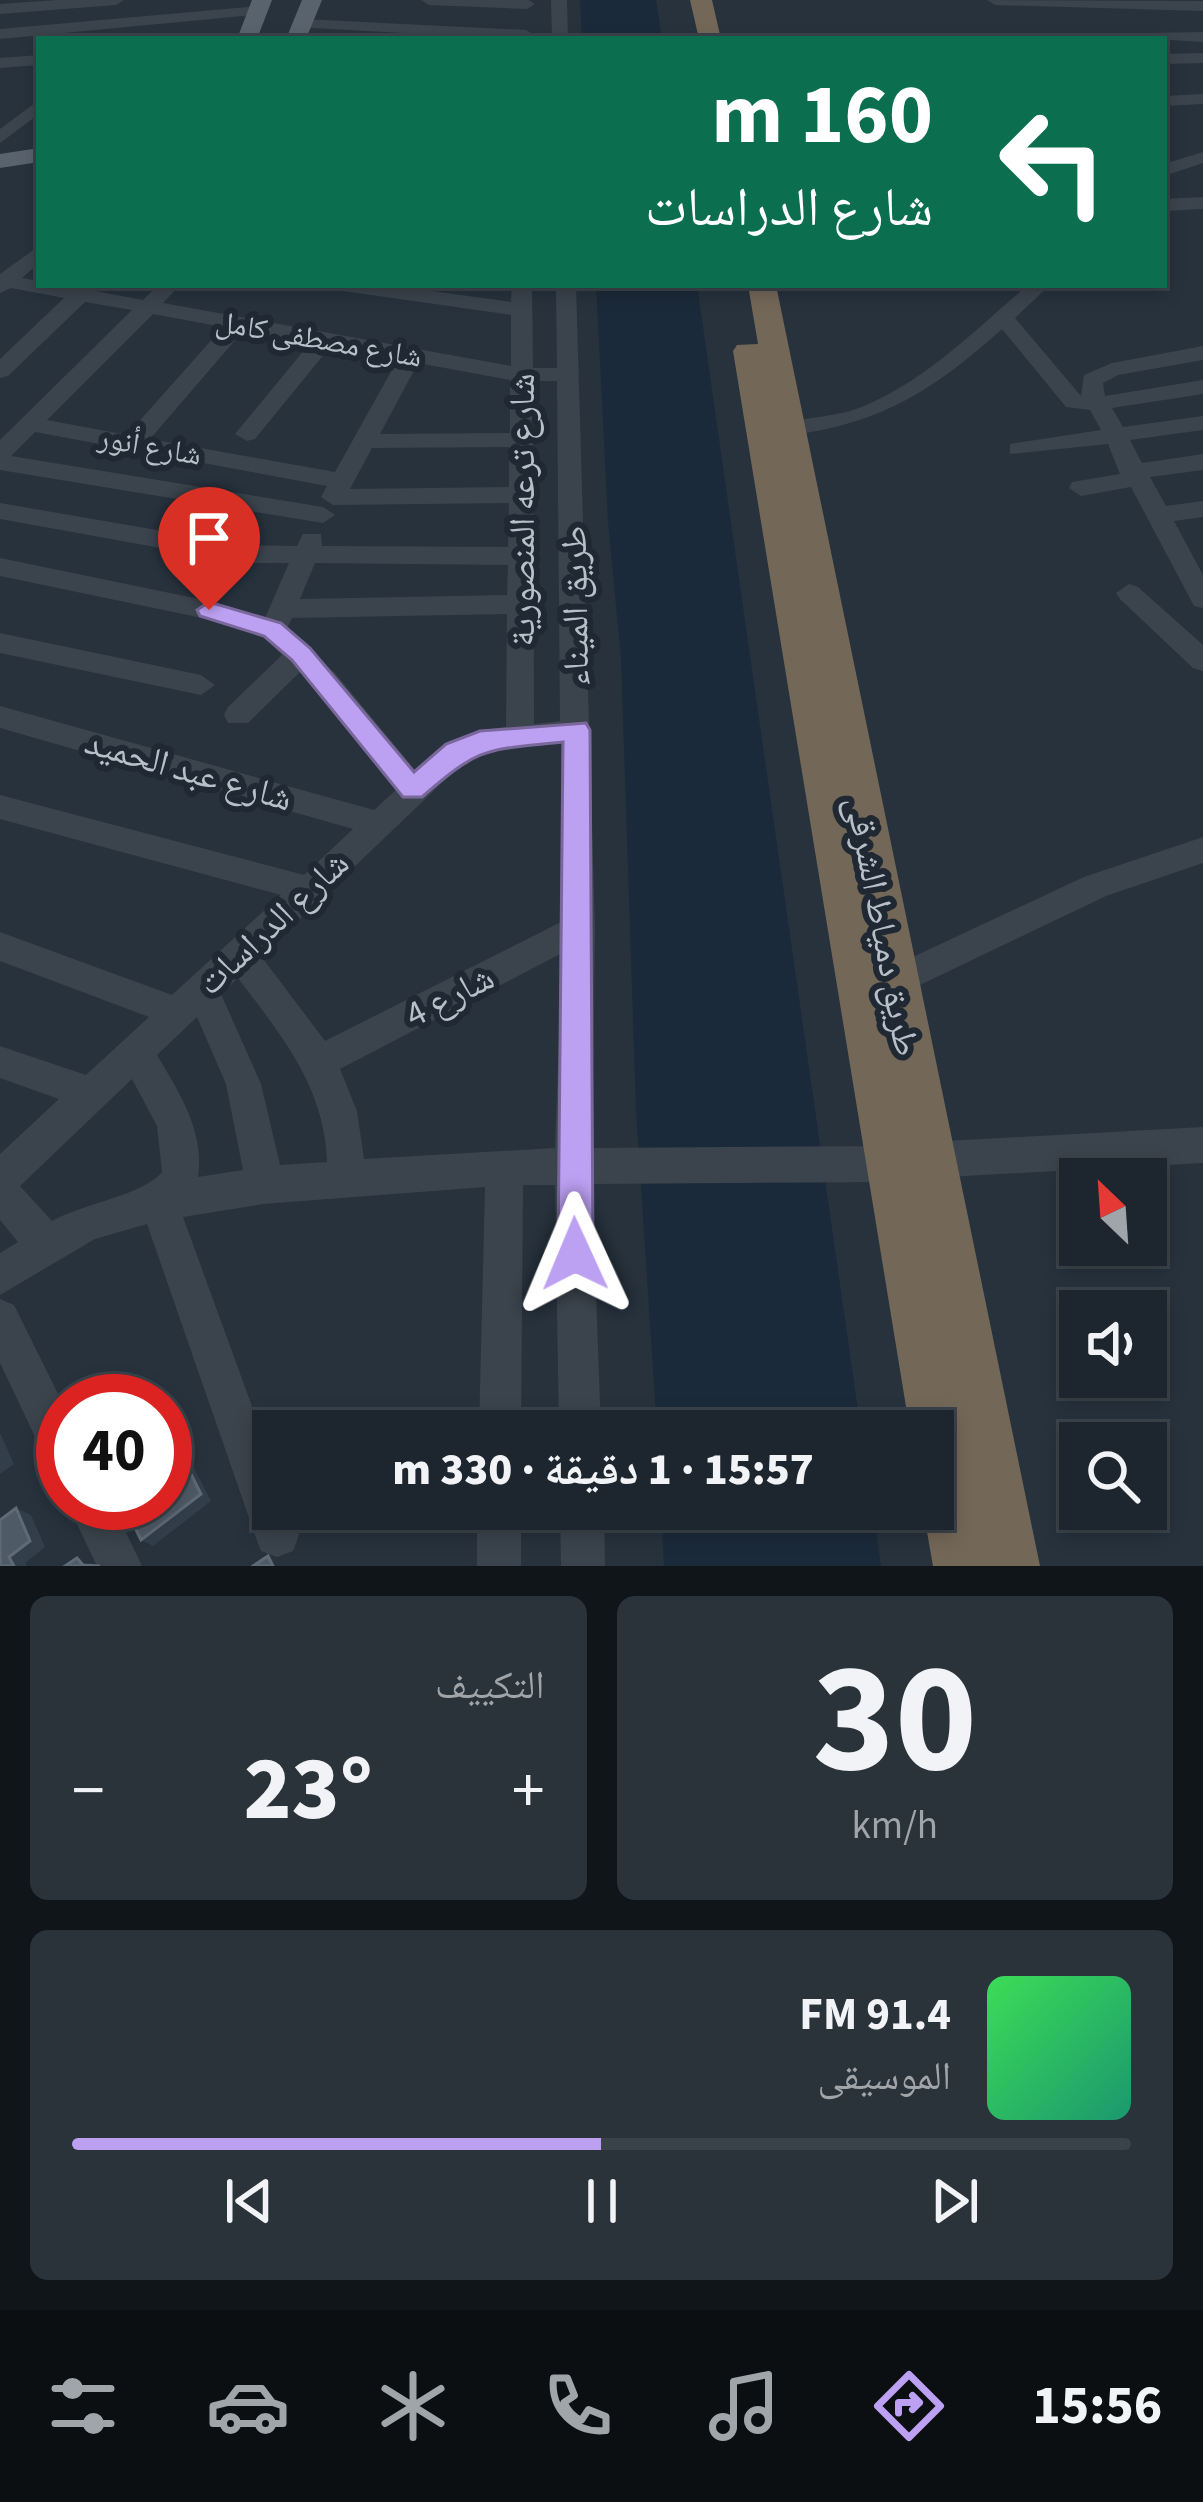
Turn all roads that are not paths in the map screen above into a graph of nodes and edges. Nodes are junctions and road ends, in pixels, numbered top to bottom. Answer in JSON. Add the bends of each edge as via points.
{"nodes":[{"id":1,"x":230,"y":0,"type":"edge"},
{"id":2,"x":559,"y":0,"type":"edge"},
{"id":3,"x":685,"y":0,"type":"edge"},
{"id":4,"x":701,"y":0,"type":"edge"},
{"id":5,"x":995,"y":0,"type":"edge"},
{"id":6,"x":424,"y":5,"type":"edge"},
{"id":7,"x":1203,"y":6,"type":"edge"},
{"id":8,"x":527,"y":7,"type":"edge"},
{"id":9,"x":121,"y":8,"type":"edge"},
{"id":10,"x":0,"y":9,"type":"edge"},
{"id":11,"x":311,"y":14,"type":"edge"},
{"id":12,"x":255,"y":18,"type":"edge"},
{"id":13,"x":0,"y":19,"type":"edge"},
{"id":14,"x":0,"y":34,"type":"edge"},
{"id":15,"x":396,"y":34,"type":"edge"},
{"id":16,"x":108,"y":36,"type":"edge"},
{"id":17,"x":483,"y":36,"type":"edge"},
{"id":18,"x":560,"y":36,"type":"edge"},
{"id":19,"x":691,"y":36,"type":"edge"},
{"id":20,"x":709,"y":36,"type":"edge"},
{"id":21,"x":1203,"y":37,"type":"edge"},
{"id":22,"x":1167,"y":38,"type":"edge"},
{"id":23,"x":36,"y":43,"type":"edge"},
{"id":24,"x":0,"y":47,"type":"edge"},
{"id":25,"x":1203,"y":58,"type":"edge"},
{"id":26,"x":1167,"y":59,"type":"edge"},
{"id":27,"x":36,"y":60,"type":"edge"},
{"id":28,"x":0,"y":64,"type":"edge"},
{"id":29,"x":1203,"y":99,"type":"edge"},
{"id":30,"x":1167,"y":101,"type":"edge"},
{"id":31,"x":36,"y":108,"type":"edge"},
{"id":32,"x":0,"y":138,"type":"edge"},
{"id":33,"x":36,"y":155,"type":"edge"},
{"id":34,"x":1203,"y":158,"type":"edge"},
{"id":35,"x":0,"y":161,"type":"edge"},
{"id":36,"x":1167,"y":169,"type":"edge"},
{"id":37,"x":36,"y":181,"type":"edge"},
{"id":38,"x":0,"y":187,"type":"edge"},
{"id":39,"x":1203,"y":203,"type":"edge"},
{"id":40,"x":1167,"y":205,"type":"edge"},
{"id":41,"x":1203,"y":221,"type":"edge"},
{"id":42,"x":1167,"y":223,"type":"edge"},
{"id":43,"x":0,"y":253,"type":"edge"},
{"id":44,"x":35,"y":255,"type":"edge"},
{"id":45,"x":2,"y":283,"type":"edge"},
{"id":46,"x":36,"y":286,"type":"edge"},
{"id":47,"x":167,"y":288,"type":"edge"},
{"id":48,"x":385,"y":288,"type":"edge"},
{"id":49,"x":566,"y":288,"type":"edge"},
{"id":50,"x":737,"y":288,"type":"edge"},
{"id":51,"x":763,"y":288,"type":"edge"},
{"id":52,"x":1036,"y":288,"type":"edge"},
{"id":53,"x":85,"y":290,"type":"edge"},
{"id":54,"x":522,"y":298,"type":"edge"},
{"id":55,"x":147,"y":308,"type":"junction"},
{"id":56,"x":1002,"y":316,"type":"junction"},
{"id":57,"x":236,"y":324,"type":"junction"},
{"id":58,"x":324,"y":340,"type":"junction"},
{"id":59,"x":1203,"y":353,"type":"edge"},
{"id":60,"x":411,"y":355,"type":"junction"},
{"id":61,"x":0,"y":371,"type":"edge"},
{"id":62,"x":569,"y":374,"type":"junction"},
{"id":63,"x":521,"y":376,"type":"junction"},
{"id":64,"x":1203,"y":387,"type":"edge"},
{"id":65,"x":1096,"y":404,"type":"junction"},
{"id":66,"x":1203,"y":423,"type":"edge"},
{"id":67,"x":29,"y":424,"type":"junction"},
{"id":68,"x":792,"y":428,"type":"junction"},
{"id":69,"x":247,"y":434,"type":"dead end"},
{"id":70,"x":1112,"y":434,"type":"junction"},
{"id":71,"x":521,"y":440,"type":"junction"},
{"id":72,"x":364,"y":441,"type":"junction"},
{"id":73,"x":441,"y":441,"type":"junction"},
{"id":74,"x":134,"y":443,"type":"junction"},
{"id":75,"x":1018,"y":449,"type":"dead end"},
{"id":76,"x":0,"y":457,"type":"edge"},
{"id":77,"x":1203,"y":462,"type":"edge"},
{"id":78,"x":438,"y":467,"type":"dead end"},
{"id":79,"x":1133,"y":476,"type":"junction"},
{"id":80,"x":1081,"y":488,"type":"dead end"},
{"id":81,"x":521,"y":495,"type":"junction"},
{"id":82,"x":332,"y":498,"type":"junction"},
{"id":83,"x":1203,"y":509,"type":"edge"},
{"id":84,"x":1155,"y":516,"type":"junction"},
{"id":85,"x":5,"y":518,"type":"edge"},
{"id":86,"x":520,"y":556,"type":"junction"},
{"id":87,"x":304,"y":558,"type":"junction"},
{"id":88,"x":0,"y":567,"type":"edge"},
{"id":89,"x":1129,"y":592,"type":"dead end"},
{"id":90,"x":1203,"y":599,"type":"edge"},
{"id":91,"x":520,"y":604,"type":"junction"},
{"id":92,"x":278,"y":619,"type":"junction"},
{"id":93,"x":0,"y":643,"type":"edge"},
{"id":94,"x":301,"y":654,"type":"junction"},
{"id":95,"x":1203,"y":661,"type":"edge"},
{"id":96,"x":201,"y":685,"type":"dead end"},
{"id":97,"x":238,"y":716,"type":"dead end"},
{"id":98,"x":0,"y":717,"type":"edge"},
{"id":99,"x":576,"y":730,"type":"junction"},
{"id":100,"x":520,"y":735,"type":"junction"},
{"id":101,"x":413,"y":789,"type":"junction"},
{"id":102,"x":0,"y":807,"type":"edge"},
{"id":103,"x":377,"y":823,"type":"junction"},
{"id":104,"x":1203,"y":850,"type":"edge"},
{"id":105,"x":307,"y":889,"type":"junction"},
{"id":106,"x":579,"y":928,"type":"junction"},
{"id":107,"x":0,"y":946,"type":"edge"},
{"id":108,"x":239,"y":953,"type":"junction"},
{"id":109,"x":895,"y":982,"type":"junction"},
{"id":110,"x":188,"y":1001,"type":"junction"},
{"id":111,"x":135,"y":1052,"type":"junction"},
{"id":112,"x":0,"y":1062,"type":"edge"},
{"id":113,"x":319,"y":1062,"type":"junction"},
{"id":114,"x":90,"y":1094,"type":"junction"},
{"id":115,"x":1203,"y":1145,"type":"edge"},
{"id":116,"x":909,"y":1162,"type":"junction"},
{"id":117,"x":573,"y":1166,"type":"junction"},
{"id":118,"x":504,"y":1167,"type":"junction"},
{"id":119,"x":0,"y":1179,"type":"edge"},
{"id":120,"x":346,"y":1179,"type":"junction"},
{"id":121,"x":263,"y":1185,"type":"junction"},
{"id":122,"x":0,"y":1191,"type":"edge"},
{"id":123,"x":159,"y":1205,"type":"junction"},
{"id":124,"x":45,"y":1244,"type":"junction"},
{"id":125,"x":0,"y":1275,"type":"edge"},
{"id":126,"x":0,"y":1319,"type":"edge"},
{"id":127,"x":36,"y":1393,"type":"edge"},
{"id":128,"x":500,"y":1410,"type":"edge"},
{"id":129,"x":579,"y":1410,"type":"edge"},
{"id":130,"x":102,"y":1530,"type":"edge"},
{"id":131,"x":500,"y":1530,"type":"edge"},
{"id":132,"x":582,"y":1530,"type":"edge"},
{"id":133,"x":277,"y":1535,"type":"dead end"},
{"id":134,"x":120,"y":1566,"type":"edge"},
{"id":135,"x":499,"y":1566,"type":"edge"},
{"id":136,"x":583,"y":1566,"type":"edge"},
{"id":137,"x":964,"y":1566,"type":"edge"},
{"id":138,"x":1009,"y":1566,"type":"edge"}],
"edges":[{"from":1,"to":9,"type":"street"},
{"from":2,"to":18,"type":"street"},
{"from":3,"to":19,"type":"highway"},
{"from":4,"to":20,"type":"highway"},
{"from":5,"to":7,"type":"street"},
{"from":6,"to":8,"type":"street"},
{"from":9,"to":10,"type":"street"},
{"from":9,"to":12,"type":"street"},
{"from":9,"to":13,"type":"street"},
{"from":9,"to":14,"type":"street"},
{"from":11,"to":15,"type":"street"},
{"from":12,"to":16,"type":"street"},
{"from":15,"to":17,"type":"street"},
{"from":21,"to":22,"type":"street"},
{"from":23,"to":24,"type":"street"},
{"from":25,"to":26,"type":"street"},
{"from":27,"to":28,"type":"street"},
{"from":29,"to":30,"type":"street"},
{"from":31,"to":32,"type":"street"},
{"from":33,"to":35,"type":"main road"},
{"from":34,"to":36,"type":"street"},
{"from":37,"to":38,"type":"main road"},
{"from":39,"to":40,"type":"street"},
{"from":41,"to":42,"type":"street"},
{"from":43,"to":44,"type":"street"},
{"from":44,"to":45,"type":"street"},
{"from":45,"to":46,"type":"street","name":"شارع مصطفى كامل"},
{"from":47,"to":55,"type":"street"},
{"from":48,"to":54,"type":"street"},
{"from":49,"to":62,"type":"street","name":"طريق الميناء"},
{"from":50,"to":116,"type":"highway","name":"طريق دمياط الشرقى"},
{"from":51,"to":68,"type":"highway","name":"طريق دمياط الشرقى"},
{"from":52,"to":56,"type":"street"},
{"from":53,"to":55,"type":"street","name":"شارع مصطفى كامل"},
{"from":53,"to":61,"type":"street"},
{"from":54,"to":63,"type":"street","name":"شارع ترعه المنصورية"},
{"from":55,"to":57,"type":"street","name":"شارع مصطفى كامل"},
{"from":55,"to":67,"type":"street"},
{"from":56,"to":65,"type":"street","via":[[1070,400]]},
{"from":56,"to":68,"type":"street","via":[[902,400],[836,426]]},
{"from":57,"to":58,"type":"street","name":"شارع مصطفى كامل"},
{"from":57,"to":74,"type":"street"},
{"from":58,"to":60,"type":"street","name":"شارع مصطفى كامل"},
{"from":58,"to":69,"type":"street"},
{"from":59,"to":65,"type":"street","via":[[1099,374],[1091,390]]},
{"from":60,"to":63,"type":"street","name":"شارع مصطفى كامل"},
{"from":60,"to":72,"type":"street"},
{"from":62,"to":63,"type":"street","name":"شارع مصطفى كامل"},
{"from":62,"to":99,"type":"street","name":"طريق الميناء"},
{"from":63,"to":71,"type":"street","name":"شارع ترعه المنصورية"},
{"from":64,"to":65,"type":"street"},
{"from":65,"to":70,"type":"street"},
{"from":66,"to":70,"type":"street"},
{"from":67,"to":74,"type":"street","name":"شارع أنور"},
{"from":67,"to":76,"type":"street"},
{"from":68,"to":109,"type":"highway","name":"طريق دمياط الشرقى"},
{"from":70,"to":75,"type":"street"},
{"from":70,"to":79,"type":"street"},
{"from":71,"to":73,"type":"street"},
{"from":71,"to":81,"type":"street","name":"شارع ترعه المنصورية"},
{"from":72,"to":73,"type":"street"},
{"from":72,"to":82,"type":"street"},
{"from":73,"to":78,"type":"street"},
{"from":74,"to":82,"type":"street","name":"شارع أنور"},
{"from":76,"to":82,"type":"street"},
{"from":77,"to":79,"type":"street"},
{"from":79,"to":80,"type":"street"},
{"from":79,"to":84,"type":"street"},
{"from":81,"to":82,"type":"street"},
{"from":81,"to":86,"type":"street","name":"شارع ترعه المنصورية"},
{"from":82,"to":87,"type":"street"},
{"from":83,"to":84,"type":"street"},
{"from":84,"to":90,"type":"street"},
{"from":85,"to":87,"type":"street"},
{"from":86,"to":87,"type":"street"},
{"from":86,"to":91,"type":"street","name":"شارع ترعه المنصورية"},
{"from":87,"to":92,"type":"street"},
{"from":88,"to":92,"type":"street"},
{"from":89,"to":95,"type":"street"},
{"from":91,"to":92,"type":"street"},
{"from":91,"to":100,"type":"street","name":"شارع ترعه المنصورية"},
{"from":92,"to":94,"type":"street"},
{"from":93,"to":96,"type":"street"},
{"from":94,"to":97,"type":"street"},
{"from":94,"to":101,"type":"street"},
{"from":98,"to":103,"type":"street","name":"شارع عبد الحميد"},
{"from":99,"to":100,"type":"street","name":"شارع الدراسات"},
{"from":99,"to":106,"type":"street","name":"طريق الميناء"},
{"from":100,"to":101,"type":"street","name":"شارع الدراسات","via":[[455,752]]},
{"from":101,"to":103,"type":"street","name":"شارع الدراسات"},
{"from":102,"to":105,"type":"street"},
{"from":103,"to":105,"type":"street","name":"شارع الدراسات"},
{"from":104,"to":109,"type":"street","via":[[1095,886]]},
{"from":105,"to":108,"type":"street","name":"شارع الدراسات"},
{"from":106,"to":113,"type":"street","name":"شارع 4"},
{"from":106,"to":117,"type":"street","name":"طريق الميناء"},
{"from":107,"to":110,"type":"street"},
{"from":108,"to":110,"type":"street","name":"شارع الدراسات"},
{"from":108,"to":113,"type":"street"},
{"from":109,"to":116,"type":"highway","name":"طريق دمياط الشرقى"},
{"from":110,"to":111,"type":"street","name":"شارع الدراسات"},
{"from":110,"to":121,"type":"street","via":[[250,1094]]},
{"from":111,"to":114,"type":"street","name":"شارع الدراسات"},
{"from":111,"to":123,"type":"street","via":[[181,1149],[180,1177]]},
{"from":112,"to":114,"type":"street"},
{"from":113,"to":120,"type":"street","via":[[347,1136]]},
{"from":114,"to":119,"type":"street","name":"شارع الدراسات"},
{"from":115,"to":116,"type":"street"},
{"from":116,"to":117,"type":"street"},
{"from":116,"to":137,"type":"highway","name":"طريق دمياط الشرقى"},
{"from":116,"to":138,"type":"highway","name":"طريق دمياط الشرقى"},
{"from":117,"to":118,"type":"street"},
{"from":117,"to":129,"type":"street","name":"طريق الميناء"},
{"from":118,"to":120,"type":"street"},
{"from":118,"to":128,"type":"street"},
{"from":120,"to":121,"type":"street"},
{"from":121,"to":123,"type":"street"},
{"from":122,"to":124,"type":"street"},
{"from":123,"to":124,"type":"street","via":[[85,1223]]},
{"from":123,"to":133,"type":"street"},
{"from":124,"to":125,"type":"street"},
{"from":126,"to":127,"type":"street"},
{"from":130,"to":134,"type":"street"},
{"from":131,"to":135,"type":"street"},
{"from":132,"to":136,"type":"street"}]}
